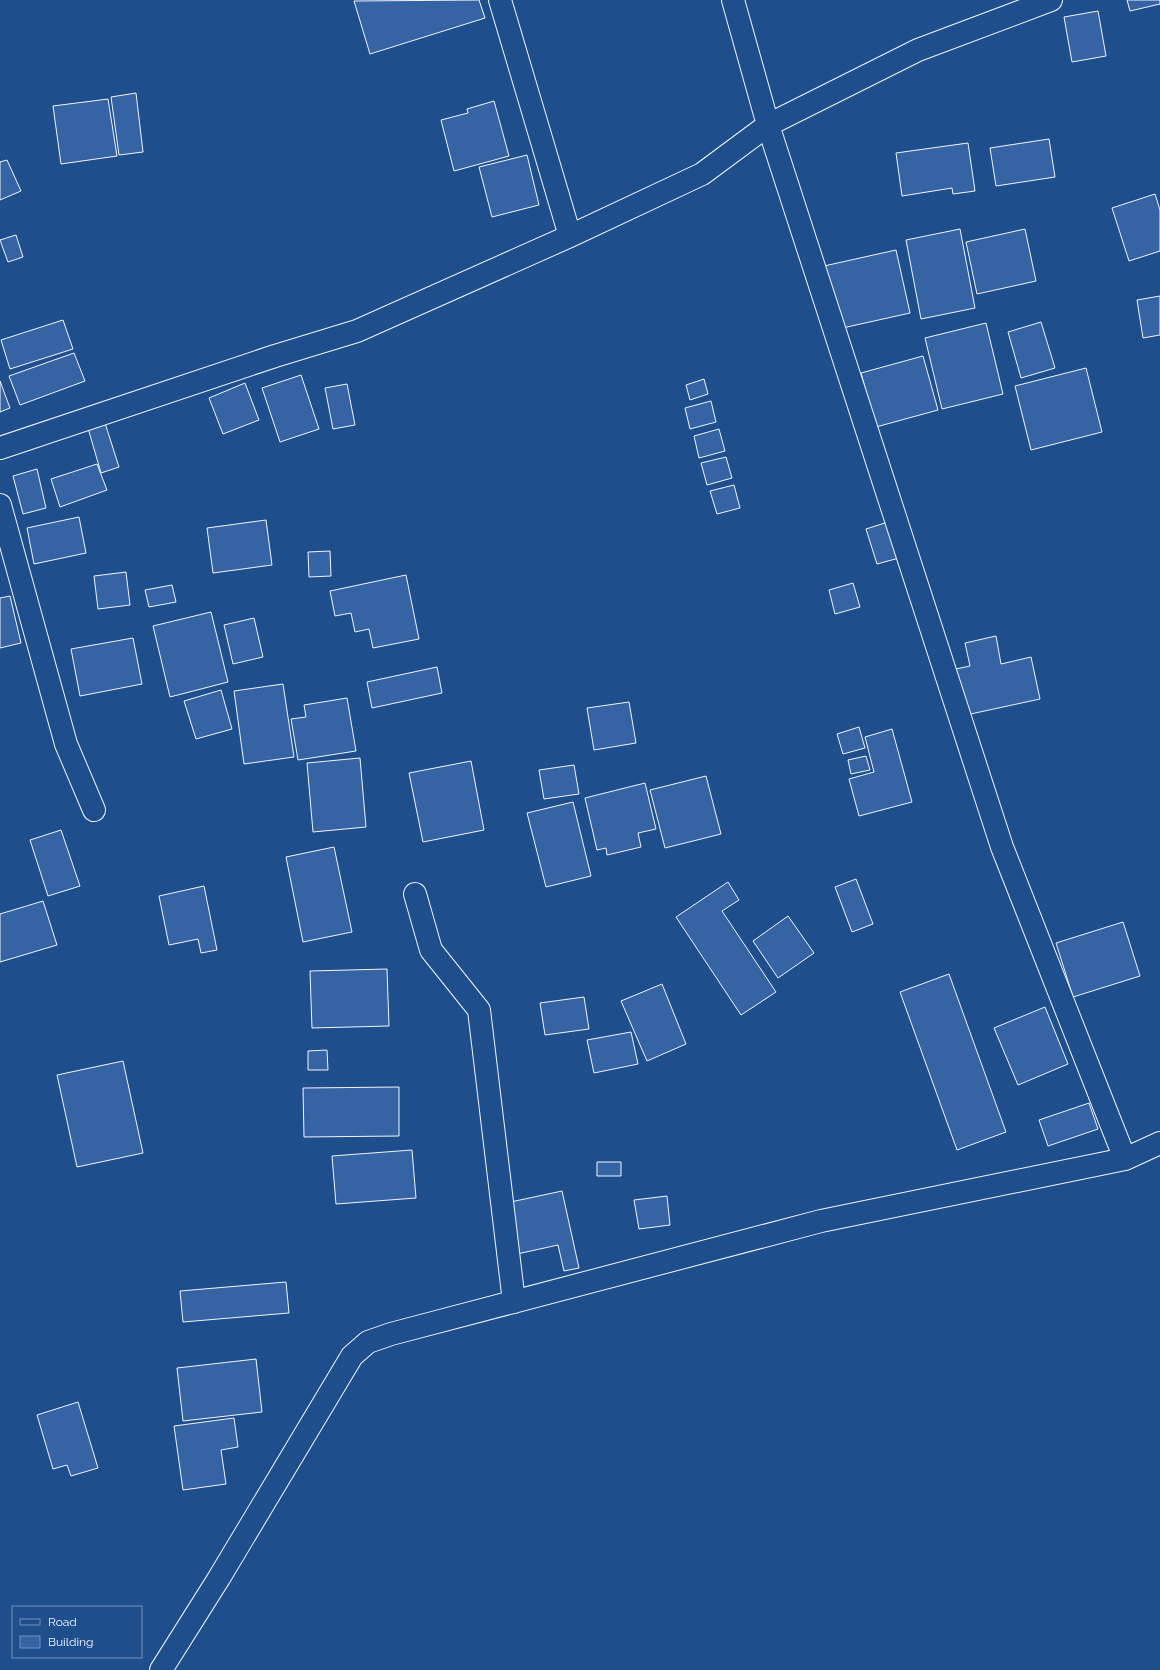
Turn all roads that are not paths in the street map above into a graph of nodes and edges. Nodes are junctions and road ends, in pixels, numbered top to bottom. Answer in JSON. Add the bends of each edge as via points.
{"nodes":[{"id":1,"x":500,"y":0,"type":"edge"},
{"id":2,"x":733,"y":0,"type":"edge"},
{"id":3,"x":1051,"y":0,"type":"edge"},
{"id":4,"x":768,"y":125,"type":"junction"},
{"id":5,"x":570,"y":236,"type":"junction"},
{"id":6,"x":0,"y":448,"type":"edge"},
{"id":7,"x":0,"y":505,"type":"edge"},
{"id":8,"x":94,"y":810,"type":"dead end"},
{"id":9,"x":415,"y":894,"type":"dead end"},
{"id":10,"x":1160,"y":1143,"type":"edge"},
{"id":11,"x":1125,"y":1159,"type":"junction"},
{"id":12,"x":514,"y":1302,"type":"junction"},
{"id":13,"x":161,"y":1670,"type":"edge"}],
"edges":[{"from":1,"to":5,"type":"street"},
{"from":2,"to":4,"type":"street"},
{"from":3,"to":4,"type":"street","via":[[918,50]]},
{"from":4,"to":5,"type":"street","via":[[702,174]]},
{"from":4,"to":11,"type":"street","via":[[1002,847]]},
{"from":5,"to":6,"type":"street","via":[[357,331]]},
{"from":7,"to":8,"type":"street","via":[[66,744]]},
{"from":9,"to":12,"type":"street","via":[[431,950],[479,1010]]},
{"from":10,"to":11,"type":"street"},
{"from":11,"to":12,"type":"street","via":[[820,1221]]},
{"from":12,"to":13,"type":"street","via":[[391,1334],[368,1342],[352,1356]]}]}
